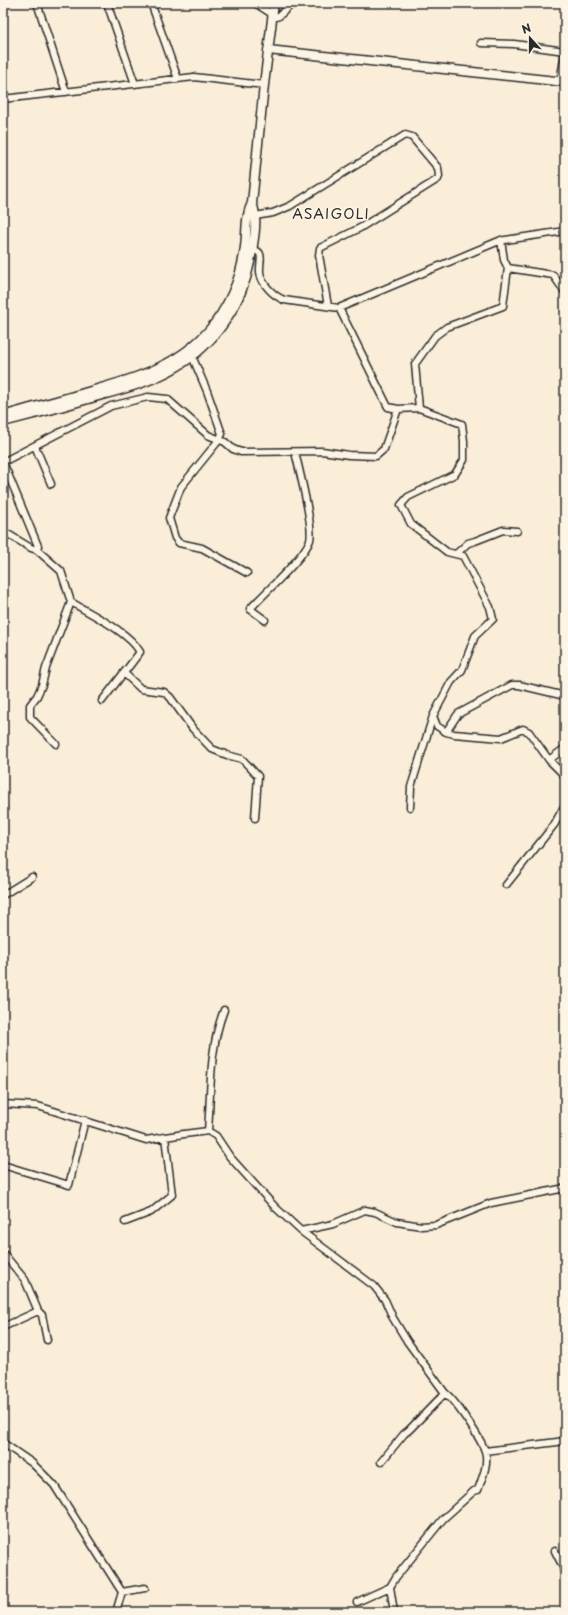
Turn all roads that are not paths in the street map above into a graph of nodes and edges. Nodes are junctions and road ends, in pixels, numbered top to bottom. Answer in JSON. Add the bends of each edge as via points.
{"nodes":[{"id":1,"x":37,"y":3,"type":"edge"},
{"id":2,"x":107,"y":3,"type":"edge"},
{"id":3,"x":151,"y":3,"type":"edge"},
{"id":4,"x":255,"y":3,"type":"edge"},
{"id":5,"x":274,"y":3,"type":"edge"},
{"id":6,"x":293,"y":3,"type":"edge"},
{"id":7,"x":272,"y":16,"type":"junction"},
{"id":8,"x":480,"y":43,"type":"dead end"},
{"id":9,"x":268,"y":50,"type":"junction"},
{"id":10,"x":565,"y":53,"type":"edge"},
{"id":11,"x":178,"y":79,"type":"junction"},
{"id":12,"x":563,"y":82,"type":"edge"},
{"id":13,"x":135,"y":84,"type":"junction"},
{"id":14,"x":264,"y":85,"type":"junction"},
{"id":15,"x":66,"y":92,"type":"junction"},
{"id":16,"x":3,"y":99,"type":"edge"},
{"id":17,"x":252,"y":202,"type":"junction"},
{"id":18,"x":255,"y":216,"type":"junction"},
{"id":19,"x":565,"y":231,"type":"edge"},
{"id":20,"x":501,"y":240,"type":"junction"},
{"id":21,"x":249,"y":248,"type":"junction"},
{"id":22,"x":508,"y":268,"type":"junction"},
{"id":23,"x":565,"y":292,"type":"edge"},
{"id":24,"x":328,"y":306,"type":"junction"},
{"id":25,"x":339,"y":308,"type":"junction"},
{"id":26,"x":192,"y":356,"type":"junction"},
{"id":27,"x":420,"y":408,"type":"junction"},
{"id":28,"x":398,"y":409,"type":"junction"},
{"id":29,"x":3,"y":416,"type":"edge"},
{"id":30,"x":3,"y":422,"type":"edge"},
{"id":31,"x":219,"y":440,"type":"junction"},
{"id":32,"x":34,"y":446,"type":"junction"},
{"id":33,"x":295,"y":452,"type":"junction"},
{"id":34,"x":3,"y":462,"type":"edge"},
{"id":35,"x":51,"y":484,"type":"dead end"},
{"id":36,"x":3,"y":531,"type":"edge"},
{"id":37,"x":517,"y":531,"type":"dead end"},
{"id":38,"x":37,"y":550,"type":"junction"},
{"id":39,"x":456,"y":554,"type":"junction"},
{"id":40,"x":247,"y":573,"type":"dead end"},
{"id":41,"x":71,"y":602,"type":"junction"},
{"id":42,"x":265,"y":620,"type":"dead end"},
{"id":43,"x":124,"y":673,"type":"junction"},
{"id":44,"x":565,"y":696,"type":"edge"},
{"id":45,"x":102,"y":701,"type":"dead end"},
{"id":46,"x":433,"y":716,"type":"junction"},
{"id":47,"x":446,"y":732,"type":"junction"},
{"id":48,"x":56,"y":744,"type":"dead end"},
{"id":49,"x":565,"y":748,"type":"edge"},
{"id":50,"x":549,"y":760,"type":"junction"},
{"id":51,"x":565,"y":776,"type":"edge"},
{"id":52,"x":565,"y":805,"type":"edge"},
{"id":53,"x":410,"y":807,"type":"dead end"},
{"id":54,"x":255,"y":818,"type":"dead end"},
{"id":55,"x":32,"y":877,"type":"dead end"},
{"id":56,"x":506,"y":885,"type":"dead end"},
{"id":57,"x":3,"y":895,"type":"edge"},
{"id":58,"x":224,"y":1010,"type":"dead end"},
{"id":59,"x":3,"y":1104,"type":"edge"},
{"id":60,"x":85,"y":1120,"type":"junction"},
{"id":61,"x":208,"y":1131,"type":"junction"},
{"id":62,"x":165,"y":1137,"type":"junction"},
{"id":63,"x":3,"y":1165,"type":"edge"},
{"id":64,"x":565,"y":1188,"type":"edge"},
{"id":65,"x":125,"y":1222,"type":"dead end"},
{"id":66,"x":301,"y":1231,"type":"junction"},
{"id":67,"x":3,"y":1254,"type":"edge"},
{"id":68,"x":38,"y":1311,"type":"junction"},
{"id":69,"x":3,"y":1327,"type":"edge"},
{"id":70,"x":47,"y":1340,"type":"dead end"},
{"id":71,"x":444,"y":1393,"type":"junction"},
{"id":72,"x":565,"y":1441,"type":"edge"},
{"id":73,"x":3,"y":1443,"type":"edge"},
{"id":74,"x":485,"y":1452,"type":"junction"},
{"id":75,"x":381,"y":1462,"type":"dead end"},
{"id":76,"x":555,"y":1551,"type":"dead end"},
{"id":77,"x":565,"y":1579,"type":"edge"},
{"id":78,"x":390,"y":1587,"type":"junction"},
{"id":79,"x":145,"y":1588,"type":"dead end"},
{"id":80,"x":122,"y":1592,"type":"junction"},
{"id":81,"x":357,"y":1602,"type":"dead end"},
{"id":82,"x":116,"y":1612,"type":"edge"},
{"id":83,"x":394,"y":1612,"type":"edge"}],
"edges":[{"from":1,"to":15,"type":"street"},
{"from":2,"to":13,"type":"street"},
{"from":3,"to":11,"type":"street"},
{"from":4,"to":7,"type":"street"},
{"from":5,"to":7,"type":"main road"},
{"from":6,"to":7,"type":"street","via":[[279,16]]},
{"from":7,"to":9,"type":"main road"},
{"from":8,"to":10,"type":"street","via":[[514,44]]},
{"from":9,"to":12,"type":"main road"},
{"from":9,"to":14,"type":"main road"},
{"from":10,"to":12,"type":"street"},
{"from":11,"to":13,"type":"street"},
{"from":11,"to":14,"type":"street","via":[[194,77]]},
{"from":13,"to":15,"type":"street"},
{"from":14,"to":17,"type":"main road"},
{"from":15,"to":16,"type":"street"},
{"from":17,"to":18,"type":"main road","via":[[256,211]]},
{"from":17,"to":21,"type":"main road","via":[[248,210]]},
{"from":18,"to":21,"type":"main road"},
{"from":18,"to":24,"type":"street","via":[[273,213],[290,206],[405,135],[412,137],[438,168],[438,179],[360,228],[320,248]]},
{"from":19,"to":20,"type":"street"},
{"from":20,"to":22,"type":"street"},
{"from":20,"to":25,"type":"street"},
{"from":21,"to":24,"type":"street","via":[[261,255],[260,273],[265,284],[277,297]]},
{"from":21,"to":26,"type":"main road","via":[[245,282],[228,317],[211,339]]},
{"from":21,"to":29,"type":"main road","via":[[227,304],[210,330],[189,350],[171,362],[136,378]]},
{"from":22,"to":23,"type":"street","via":[[554,275]]},
{"from":22,"to":27,"type":"street","via":[[503,306],[447,327],[435,336],[415,364]]},
{"from":24,"to":25,"type":"street"},
{"from":25,"to":28,"type":"street","via":[[388,407]]},
{"from":26,"to":30,"type":"main road","via":[[155,378],[122,390]]},
{"from":26,"to":31,"type":"street","via":[[218,419],[222,434]]},
{"from":27,"to":28,"type":"street"},
{"from":27,"to":39,"type":"street","via":[[462,424],[464,460],[455,474],[408,496],[401,505],[411,524],[442,548]]},
{"from":28,"to":33,"type":"street","via":[[384,449],[376,456],[322,451]]},
{"from":31,"to":32,"type":"street","via":[[208,435],[167,399],[148,397],[111,406]]},
{"from":31,"to":33,"type":"street","via":[[241,452]]},
{"from":31,"to":40,"type":"street","via":[[181,487],[170,518],[175,538],[179,543],[202,548]]},
{"from":32,"to":34,"type":"street"},
{"from":32,"to":35,"type":"street"},
{"from":33,"to":42,"type":"street","via":[[311,538],[298,558],[250,609]]},
{"from":34,"to":38,"type":"street","via":[[38,546]]},
{"from":36,"to":38,"type":"street"},
{"from":37,"to":39,"type":"street","via":[[503,530],[475,540]]},
{"from":38,"to":41,"type":"street","via":[[62,571]]},
{"from":39,"to":46,"type":"street","via":[[463,556],[490,607],[492,618],[475,636],[462,670],[451,682]]},
{"from":41,"to":43,"type":"street","via":[[107,623],[136,645],[140,652]]},
{"from":41,"to":48,"type":"street","via":[[42,685],[30,704],[30,718]]},
{"from":43,"to":45,"type":"street"},
{"from":43,"to":54,"type":"street","via":[[141,689],[164,692],[212,749],[242,759],[258,776]]},
{"from":44,"to":47,"type":"street","via":[[512,685],[458,714]]},
{"from":46,"to":47,"type":"street","via":[[437,726]]},
{"from":46,"to":53,"type":"street","via":[[411,787]]},
{"from":47,"to":50,"type":"street","via":[[501,738],[523,730],[529,732]]},
{"from":49,"to":50,"type":"street"},
{"from":50,"to":51,"type":"street"},
{"from":52,"to":56,"type":"street","via":[[554,825]]},
{"from":55,"to":57,"type":"street"},
{"from":58,"to":61,"type":"street","via":[[214,1049]]},
{"from":59,"to":60,"type":"street","via":[[38,1106]]},
{"from":60,"to":62,"type":"street","via":[[146,1140]]},
{"from":60,"to":63,"type":"street","via":[[69,1185]]},
{"from":61,"to":62,"type":"street"},
{"from":61,"to":66,"type":"street","via":[[216,1136],[230,1157],[275,1207]]},
{"from":62,"to":65,"type":"street","via":[[172,1195],[151,1212]]},
{"from":64,"to":66,"type":"street","via":[[491,1203],[436,1225],[421,1226],[397,1222],[365,1210],[333,1224]]},
{"from":66,"to":71,"type":"street","via":[[374,1286],[385,1300],[407,1341]]},
{"from":67,"to":68,"type":"street","via":[[25,1280]]},
{"from":68,"to":69,"type":"street"},
{"from":68,"to":70,"type":"street","via":[[42,1315]]},
{"from":71,"to":74,"type":"street","via":[[465,1417]]},
{"from":71,"to":75,"type":"street"},
{"from":72,"to":74,"type":"street"},
{"from":73,"to":80,"type":"street","via":[[32,1463],[54,1485]]},
{"from":74,"to":78,"type":"street","via":[[486,1468],[478,1490],[443,1519]]},
{"from":76,"to":77,"type":"street","via":[[563,1567]]},
{"from":78,"to":81,"type":"street"},
{"from":78,"to":83,"type":"street"},
{"from":79,"to":80,"type":"street"},
{"from":80,"to":82,"type":"street"}]}
